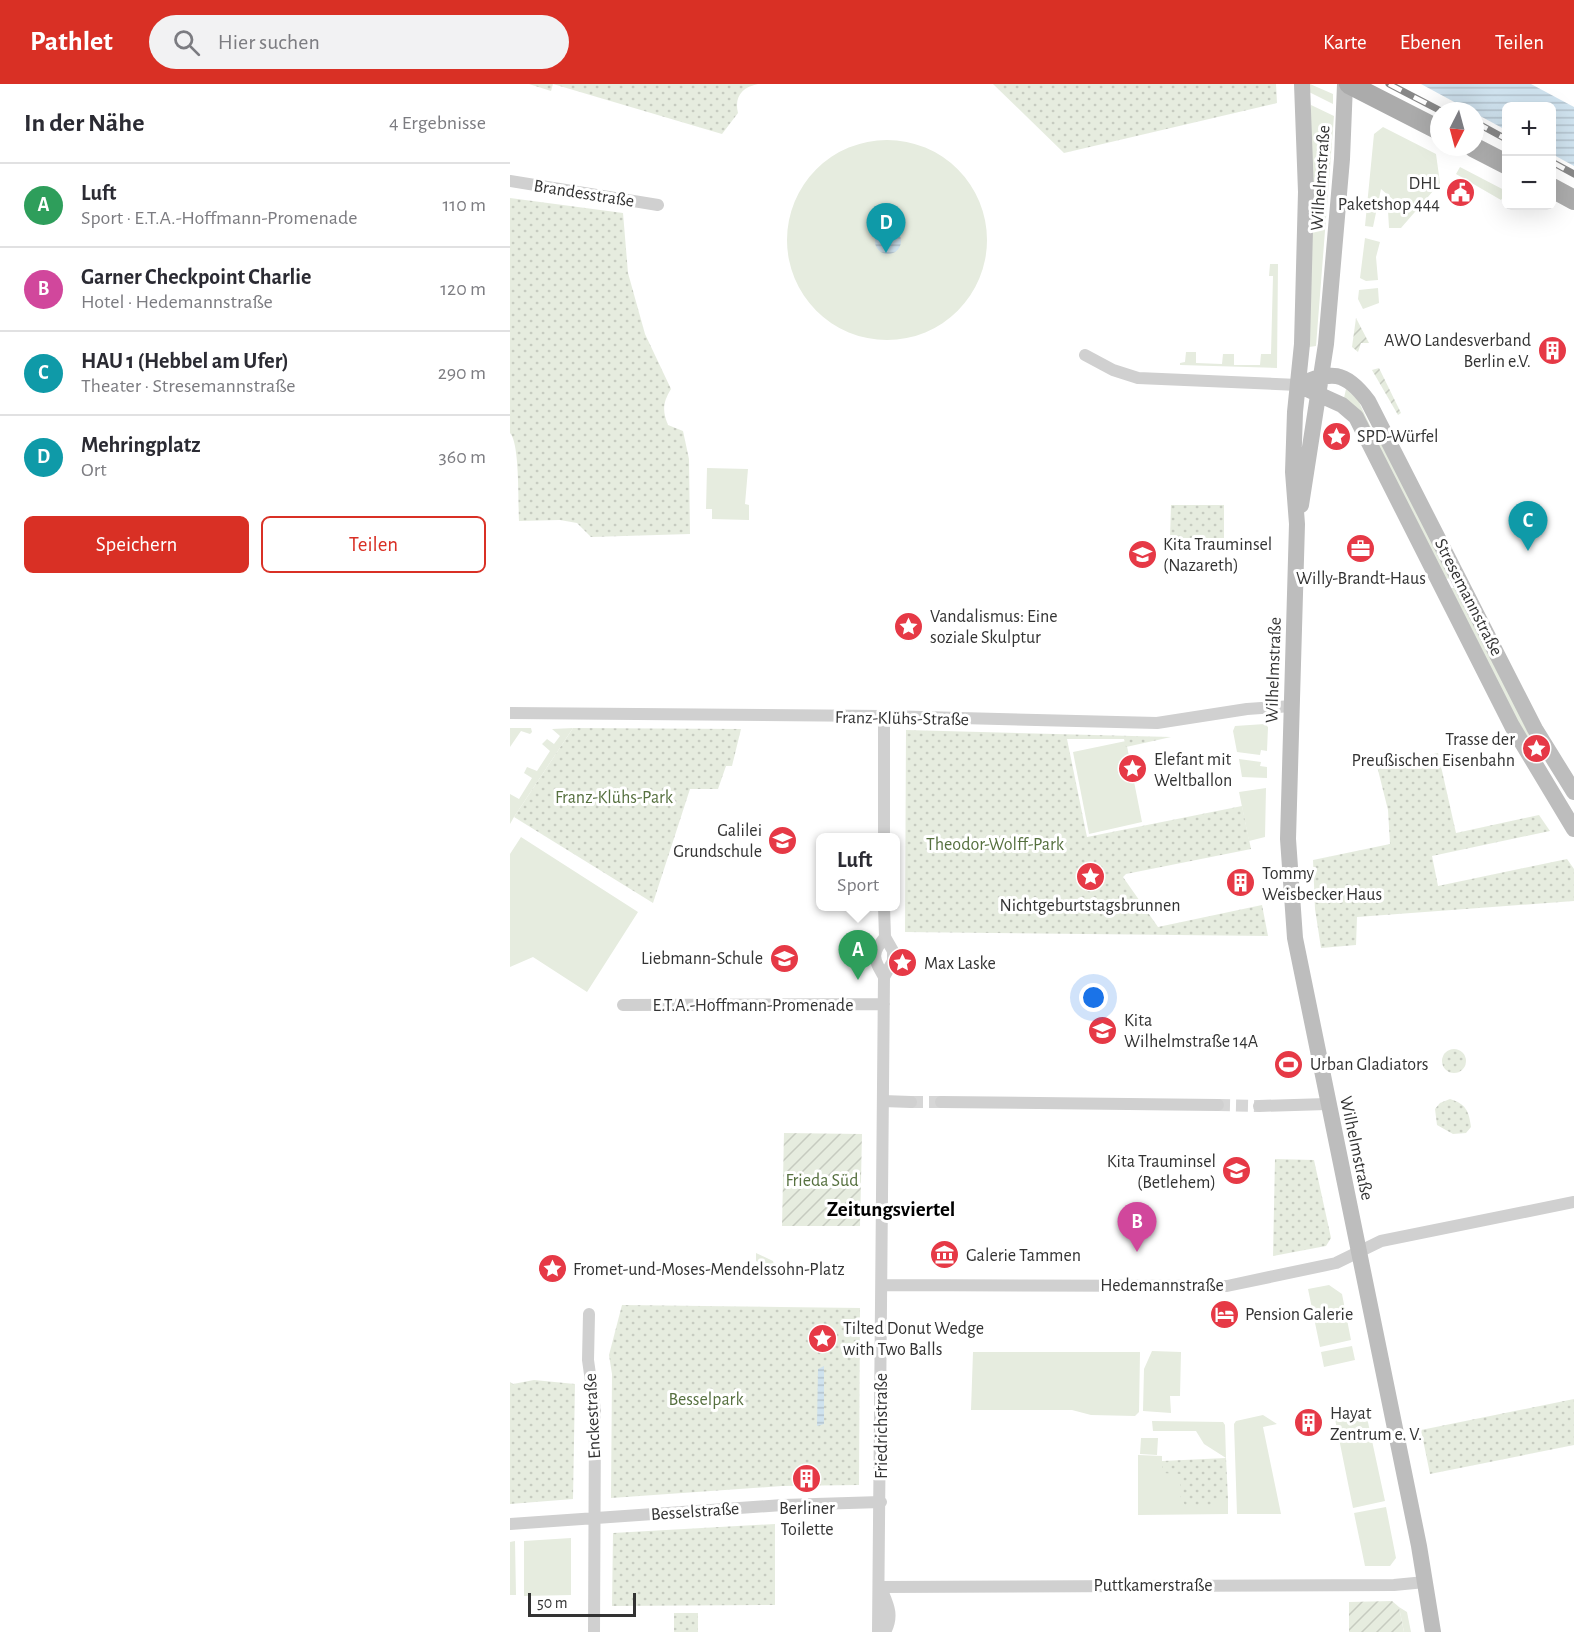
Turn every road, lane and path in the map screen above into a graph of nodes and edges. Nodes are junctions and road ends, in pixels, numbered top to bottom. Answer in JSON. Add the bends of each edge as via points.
{"nodes":[{"id":1,"x":1302,"y":84,"type":"edge"},
{"id":2,"x":1347,"y":84,"type":"edge"},
{"id":3,"x":1430,"y":126,"type":"edge"},
{"id":4,"x":1484,"y":153,"type":"edge"},
{"id":5,"x":1502,"y":163,"type":"edge"},
{"id":6,"x":510,"y":181,"type":"edge"},
{"id":7,"x":1556,"y":191,"type":"edge"},
{"id":8,"x":1574,"y":200,"type":"edge"},
{"id":9,"x":658,"y":206,"type":"dead end"},
{"id":10,"x":1085,"y":356,"type":"dead end"},
{"id":11,"x":1322,"y":375,"type":"junction"},
{"id":12,"x":1298,"y":385,"type":"junction"},
{"id":13,"x":1319,"y":396,"type":"junction"},
{"id":14,"x":1297,"y":524,"type":"junction"},
{"id":15,"x":1292,"y":706,"type":"junction"},
{"id":16,"x":510,"y":713,"type":"edge"},
{"id":17,"x":884,"y":716,"type":"junction"},
{"id":18,"x":1574,"y":792,"type":"edge"},
{"id":19,"x":1569,"y":810,"type":"edge"},
{"id":20,"x":1574,"y":829,"type":"edge"},
{"id":21,"x":884,"y":833,"type":"edge"},
{"id":22,"x":884,"y":911,"type":"edge"},
{"id":23,"x":885,"y":937,"type":"junction"},
{"id":24,"x":884,"y":976,"type":"junction"},
{"id":25,"x":884,"y":1004,"type":"junction"},
{"id":26,"x":623,"y":1005,"type":"dead end"},
{"id":27,"x":884,"y":1101,"type":"junction"},
{"id":28,"x":911,"y":1102,"type":"tunnel mouth"},
{"id":29,"x":941,"y":1102,"type":"tunnel mouth"},
{"id":30,"x":1327,"y":1104,"type":"junction"},
{"id":31,"x":1218,"y":1105,"type":"tunnel mouth"},
{"id":32,"x":1259,"y":1106,"type":"tunnel mouth"},
{"id":33,"x":1574,"y":1202,"type":"edge"},
{"id":34,"x":1358,"y":1252,"type":"junction"},
{"id":35,"x":882,"y":1285,"type":"junction"},
{"id":36,"x":589,"y":1314,"type":"dead end"},
{"id":37,"x":881,"y":1502,"type":"junction"},
{"id":38,"x":593,"y":1518,"type":"junction"},
{"id":39,"x":510,"y":1524,"type":"edge"},
{"id":40,"x":1425,"y":1582,"type":"junction"},
{"id":41,"x":880,"y":1587,"type":"junction"},
{"id":42,"x":594,"y":1632,"type":"edge"},
{"id":43,"x":878,"y":1632,"type":"edge"},
{"id":44,"x":885,"y":1632,"type":"edge"},
{"id":45,"x":1433,"y":1632,"type":"edge"}],
"edges":[{"from":1,"to":12,"type":"main road","name":"Wilhelmstraße","via":[[1306,192]]},
{"from":2,"to":3,"type":"main road"},
{"from":2,"to":11,"type":"main road","name":"Wilhelmstraße"},
{"from":4,"to":5,"type":"main road"},
{"from":6,"to":9,"type":"street","name":"Brandesstraße"},
{"from":7,"to":8,"type":"main road"},
{"from":10,"to":12,"type":"street","via":[[1138,378]]},
{"from":11,"to":12,"type":"main road"},
{"from":11,"to":13,"type":"main road","name":"Wilhelmstraße"},
{"from":11,"to":18,"type":"main road","name":"Stresemannstraße","via":[[1351,381],[1368,401],[1535,729]]},
{"from":12,"to":13,"type":"main road","name":"Stresemannstraße"},
{"from":12,"to":14,"type":"main road","name":"Wilhelmstraße","via":[[1293,472]]},
{"from":13,"to":14,"type":"main road","name":"Wilhelmstraße"},
{"from":13,"to":19,"type":"main road","name":"Stresemannstraße","via":[[1342,405],[1356,417],[1512,726]]},
{"from":14,"to":15,"type":"main road","name":"Wilhelmstraße"},
{"from":15,"to":17,"type":"street","name":"Franz-Klühs-Straße","via":[[1157,723]]},
{"from":15,"to":30,"type":"main road","name":"Wilhelmstraße","via":[[1288,839],[1292,914]]},
{"from":16,"to":17,"type":"street","name":"Franz-Klühs-Straße"},
{"from":17,"to":21,"type":"street"},
{"from":19,"to":20,"type":"main road","name":"Stresemannstraße"},
{"from":22,"to":23,"type":"street","name":"Friedrichstraße"},
{"from":23,"to":24,"type":"street","name":"Friedrichstraße","via":[[893,951],[893,962]]},
{"from":23,"to":24,"type":"street","name":"Friedrichstraße","via":[[875,949],[875,961]]},
{"from":24,"to":25,"type":"street","name":"Friedrichstraße"},
{"from":25,"to":26,"type":"street","name":"E.T.A.-Hoffmann-Promenade"},
{"from":25,"to":27,"type":"street","name":"Friedrichstraße"},
{"from":27,"to":28,"type":"street"},
{"from":27,"to":35,"type":"street","name":"Friedrichstraße"},
{"from":29,"to":31,"type":"street"},
{"from":30,"to":32,"type":"street"},
{"from":30,"to":34,"type":"main road","name":"Wilhelmstraße"},
{"from":33,"to":34,"type":"street","name":"Hedemannstraße","via":[[1381,1241]]},
{"from":34,"to":35,"type":"street","name":"Hedemannstraße","via":[[1336,1263],[1227,1286]]},
{"from":34,"to":40,"type":"main road","name":"Wilhelmstraße"},
{"from":35,"to":37,"type":"street","name":"Friedrichstraße"},
{"from":36,"to":38,"type":"street","name":"Enckestraße","via":[[588,1360],[594,1393]]},
{"from":37,"to":38,"type":"street","name":"Besselstraße"},
{"from":37,"to":41,"type":"street","name":"Friedrichstraße"},
{"from":38,"to":39,"type":"street","name":"Besselstraße"},
{"from":38,"to":42,"type":"street","name":"Enckestraße"},
{"from":40,"to":41,"type":"street","name":"Puttkamerstraße"},
{"from":40,"to":45,"type":"main road","name":"Wilhelmstraße"},
{"from":41,"to":43,"type":"street","name":"Friedrichstraße"},
{"from":41,"to":44,"type":"street","name":"Friedrichstraße","via":[[890,1611]]}]}
